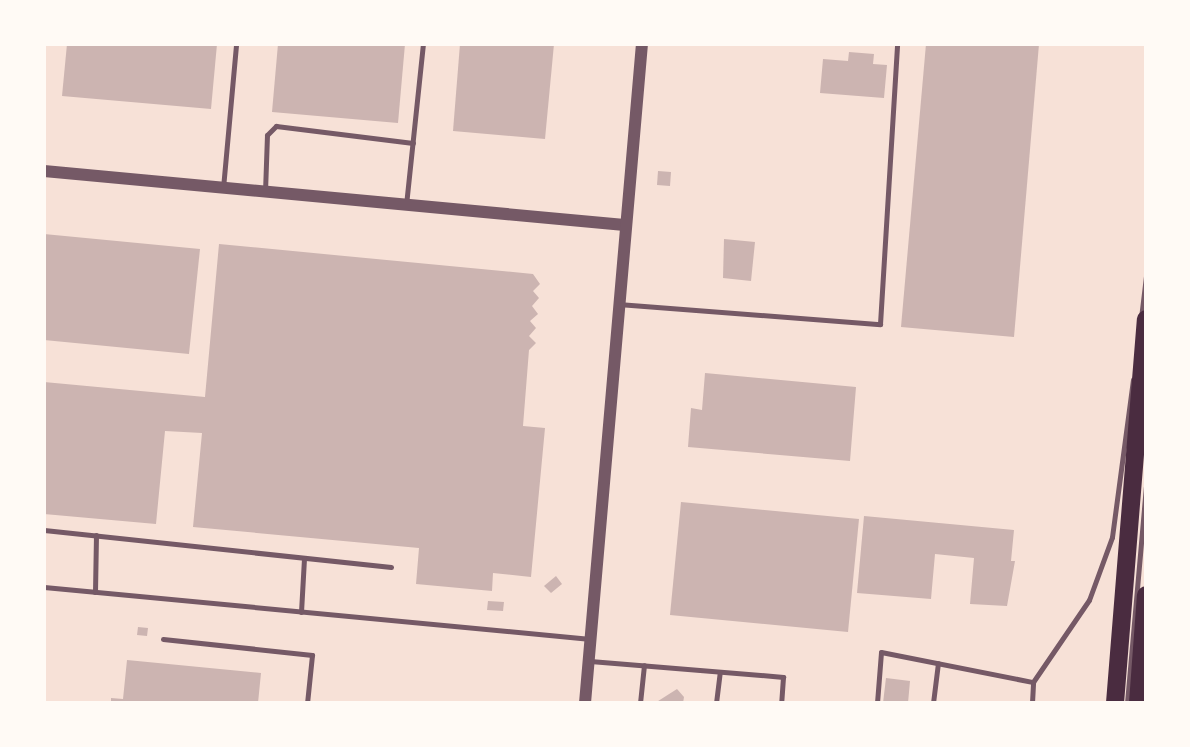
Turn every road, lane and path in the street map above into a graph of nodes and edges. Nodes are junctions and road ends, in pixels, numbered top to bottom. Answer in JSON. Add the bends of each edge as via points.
{"nodes":[{"id":1,"x":236,"y":44,"type":"edge"},
{"id":2,"x":424,"y":44,"type":"edge"},
{"id":3,"x":642,"y":44,"type":"edge"},
{"id":4,"x":897,"y":44,"type":"edge"},
{"id":5,"x":413,"y":143,"type":"junction"},
{"id":6,"x":44,"y":171,"type":"edge"},
{"id":7,"x":223,"y":188,"type":"junction"},
{"id":8,"x":265,"y":192,"type":"junction"},
{"id":9,"x":407,"y":205,"type":"junction"},
{"id":10,"x":624,"y":225,"type":"junction"},
{"id":11,"x":1146,"y":276,"type":"edge"},
{"id":12,"x":618,"y":304,"type":"junction"},
{"id":13,"x":1146,"y":318,"type":"edge"},
{"id":14,"x":1146,"y":487,"type":"edge"},
{"id":15,"x":44,"y":530,"type":"edge"},
{"id":16,"x":96,"y":535,"type":"junction"},
{"id":17,"x":304,"y":558,"type":"junction"},
{"id":18,"x":391,"y":567,"type":"dead end"},
{"id":19,"x":44,"y":587,"type":"edge"},
{"id":20,"x":95,"y":592,"type":"junction"},
{"id":21,"x":1146,"y":596,"type":"edge"},
{"id":22,"x":301,"y":612,"type":"junction"},
{"id":23,"x":163,"y":639,"type":"dead end"},
{"id":24,"x":591,"y":639,"type":"junction"},
{"id":25,"x":589,"y":661,"type":"junction"},
{"id":26,"x":938,"y":663,"type":"junction"},
{"id":27,"x":644,"y":666,"type":"junction"},
{"id":28,"x":720,"y":672,"type":"junction"},
{"id":29,"x":1033,"y":682,"type":"junction"},
{"id":30,"x":307,"y":703,"type":"edge"},
{"id":31,"x":585,"y":703,"type":"edge"},
{"id":32,"x":640,"y":703,"type":"edge"},
{"id":33,"x":716,"y":703,"type":"edge"},
{"id":34,"x":781,"y":703,"type":"edge"},
{"id":35,"x":877,"y":703,"type":"edge"},
{"id":36,"x":933,"y":703,"type":"edge"},
{"id":37,"x":1032,"y":703,"type":"edge"},
{"id":38,"x":1115,"y":703,"type":"edge"},
{"id":39,"x":1127,"y":703,"type":"edge"},
{"id":40,"x":1138,"y":703,"type":"edge"}],
"edges":[{"from":1,"to":7,"type":"lane"},
{"from":2,"to":5,"type":"lane"},
{"from":3,"to":10,"type":"street"},
{"from":4,"to":12,"type":"lane","via":[[880,324]]},
{"from":5,"to":8,"type":"lane","via":[[276,126],[267,135]]},
{"from":5,"to":9,"type":"lane"},
{"from":6,"to":7,"type":"street"},
{"from":7,"to":8,"type":"street"},
{"from":8,"to":9,"type":"street"},
{"from":9,"to":10,"type":"street"},
{"from":10,"to":12,"type":"street"},
{"from":11,"to":29,"type":"lane","via":[[1112,537],[1089,600]]},
{"from":12,"to":24,"type":"street"},
{"from":13,"to":38,"type":"main road"},
{"from":14,"to":39,"type":"lane"},
{"from":15,"to":16,"type":"lane"},
{"from":16,"to":17,"type":"lane"},
{"from":16,"to":20,"type":"lane"},
{"from":17,"to":18,"type":"lane"},
{"from":17,"to":22,"type":"lane"},
{"from":19,"to":20,"type":"lane"},
{"from":20,"to":22,"type":"lane"},
{"from":21,"to":40,"type":"main road"},
{"from":22,"to":24,"type":"lane"},
{"from":23,"to":30,"type":"lane","via":[[312,656]]},
{"from":24,"to":25,"type":"street"},
{"from":25,"to":27,"type":"lane"},
{"from":25,"to":31,"type":"street"},
{"from":26,"to":29,"type":"lane"},
{"from":26,"to":35,"type":"lane","via":[[881,652]]},
{"from":26,"to":36,"type":"lane"},
{"from":27,"to":28,"type":"lane"},
{"from":27,"to":32,"type":"lane"},
{"from":28,"to":33,"type":"lane"},
{"from":28,"to":34,"type":"lane","via":[[783,677]]},
{"from":29,"to":37,"type":"lane"}]}
